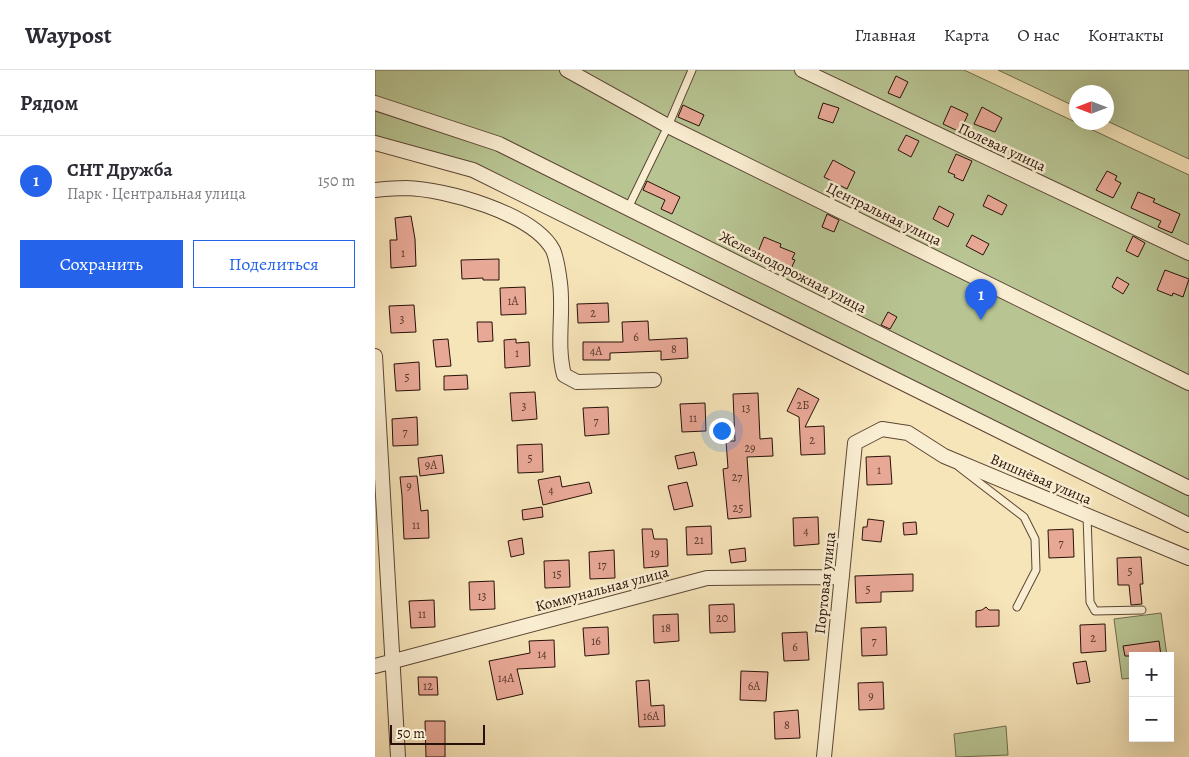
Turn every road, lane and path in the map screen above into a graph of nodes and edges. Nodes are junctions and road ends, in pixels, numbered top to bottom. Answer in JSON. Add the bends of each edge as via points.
{"nodes":[{"id":1,"x":567,"y":70,"type":"edge"},
{"id":2,"x":692,"y":70,"type":"edge"},
{"id":3,"x":802,"y":70,"type":"edge"},
{"id":4,"x":375,"y":103,"type":"edge"},
{"id":5,"x":669,"y":126,"type":"junction"},
{"id":6,"x":375,"y":143,"type":"edge"},
{"id":7,"x":375,"y":190,"type":"edge"},
{"id":8,"x":628,"y":208,"type":"junction"},
{"id":9,"x":1189,"y":253,"type":"edge"},
{"id":10,"x":375,"y":356,"type":"edge"},
{"id":11,"x":654,"y":380,"type":"dead end"},
{"id":12,"x":1189,"y":383,"type":"edge"},
{"id":13,"x":882,"y":429,"type":"joint"},
{"id":14,"x":944,"y":456,"type":"junction"},
{"id":15,"x":378,"y":467,"type":"edge"},
{"id":16,"x":1189,"y":488,"type":"edge"},
{"id":17,"x":1087,"y":515,"type":"junction"},
{"id":18,"x":1189,"y":525,"type":"edge"},
{"id":19,"x":1189,"y":558,"type":"edge"},
{"id":20,"x":842,"y":577,"type":"junction"},
{"id":21,"x":1017,"y":607,"type":"dead end"},
{"id":22,"x":1142,"y":610,"type":"dead end"},
{"id":23,"x":392,"y":662,"type":"junction"},
{"id":24,"x":375,"y":666,"type":"edge"},
{"id":25,"x":398,"y":757,"type":"edge"},
{"id":26,"x":824,"y":757,"type":"edge"}],
"edges":[{"from":1,"to":5,"type":"street","name":"Центральная улица"},
{"from":2,"to":5,"type":"lane"},
{"from":3,"to":9,"type":"street","name":"Полевая улица"},
{"from":4,"to":8,"type":"street","name":"Железнодорожная улица","via":[[499,144]]},
{"from":5,"to":8,"type":"lane"},
{"from":5,"to":12,"type":"street","name":"Центральная улица"},
{"from":6,"to":18,"type":"street","via":[[473,170]]},
{"from":7,"to":11,"type":"street","via":[[405,188],[466,198],[500,211],[537,231],[553,250],[560,285],[560,359],[565,374],[577,382]]},
{"from":8,"to":16,"type":"street","name":"Железнодорожная улица"},
{"from":10,"to":15,"type":"street"},
{"from":13,"to":14,"type":"street","name":"Вишнёвая улица","via":[[908,433]]},
{"from":13,"to":20,"type":"street","name":"Портовая улица","via":[[855,443]]},
{"from":14,"to":17,"type":"street","name":"Вишнёвая улица"},
{"from":14,"to":21,"type":"lane","via":[[1023,517],[1035,539],[1036,570]]},
{"from":15,"to":23,"type":"street"},
{"from":17,"to":19,"type":"street","name":"Вишнёвая улица"},
{"from":17,"to":22,"type":"lane","via":[[1090,602],[1095,611]]},
{"from":20,"to":23,"type":"street","name":"Коммунальная улица","via":[[707,578]]},
{"from":20,"to":26,"type":"street","name":"Портовая улица"},
{"from":23,"to":24,"type":"street","name":"Коммунальная улица"},
{"from":23,"to":25,"type":"street"}]}
